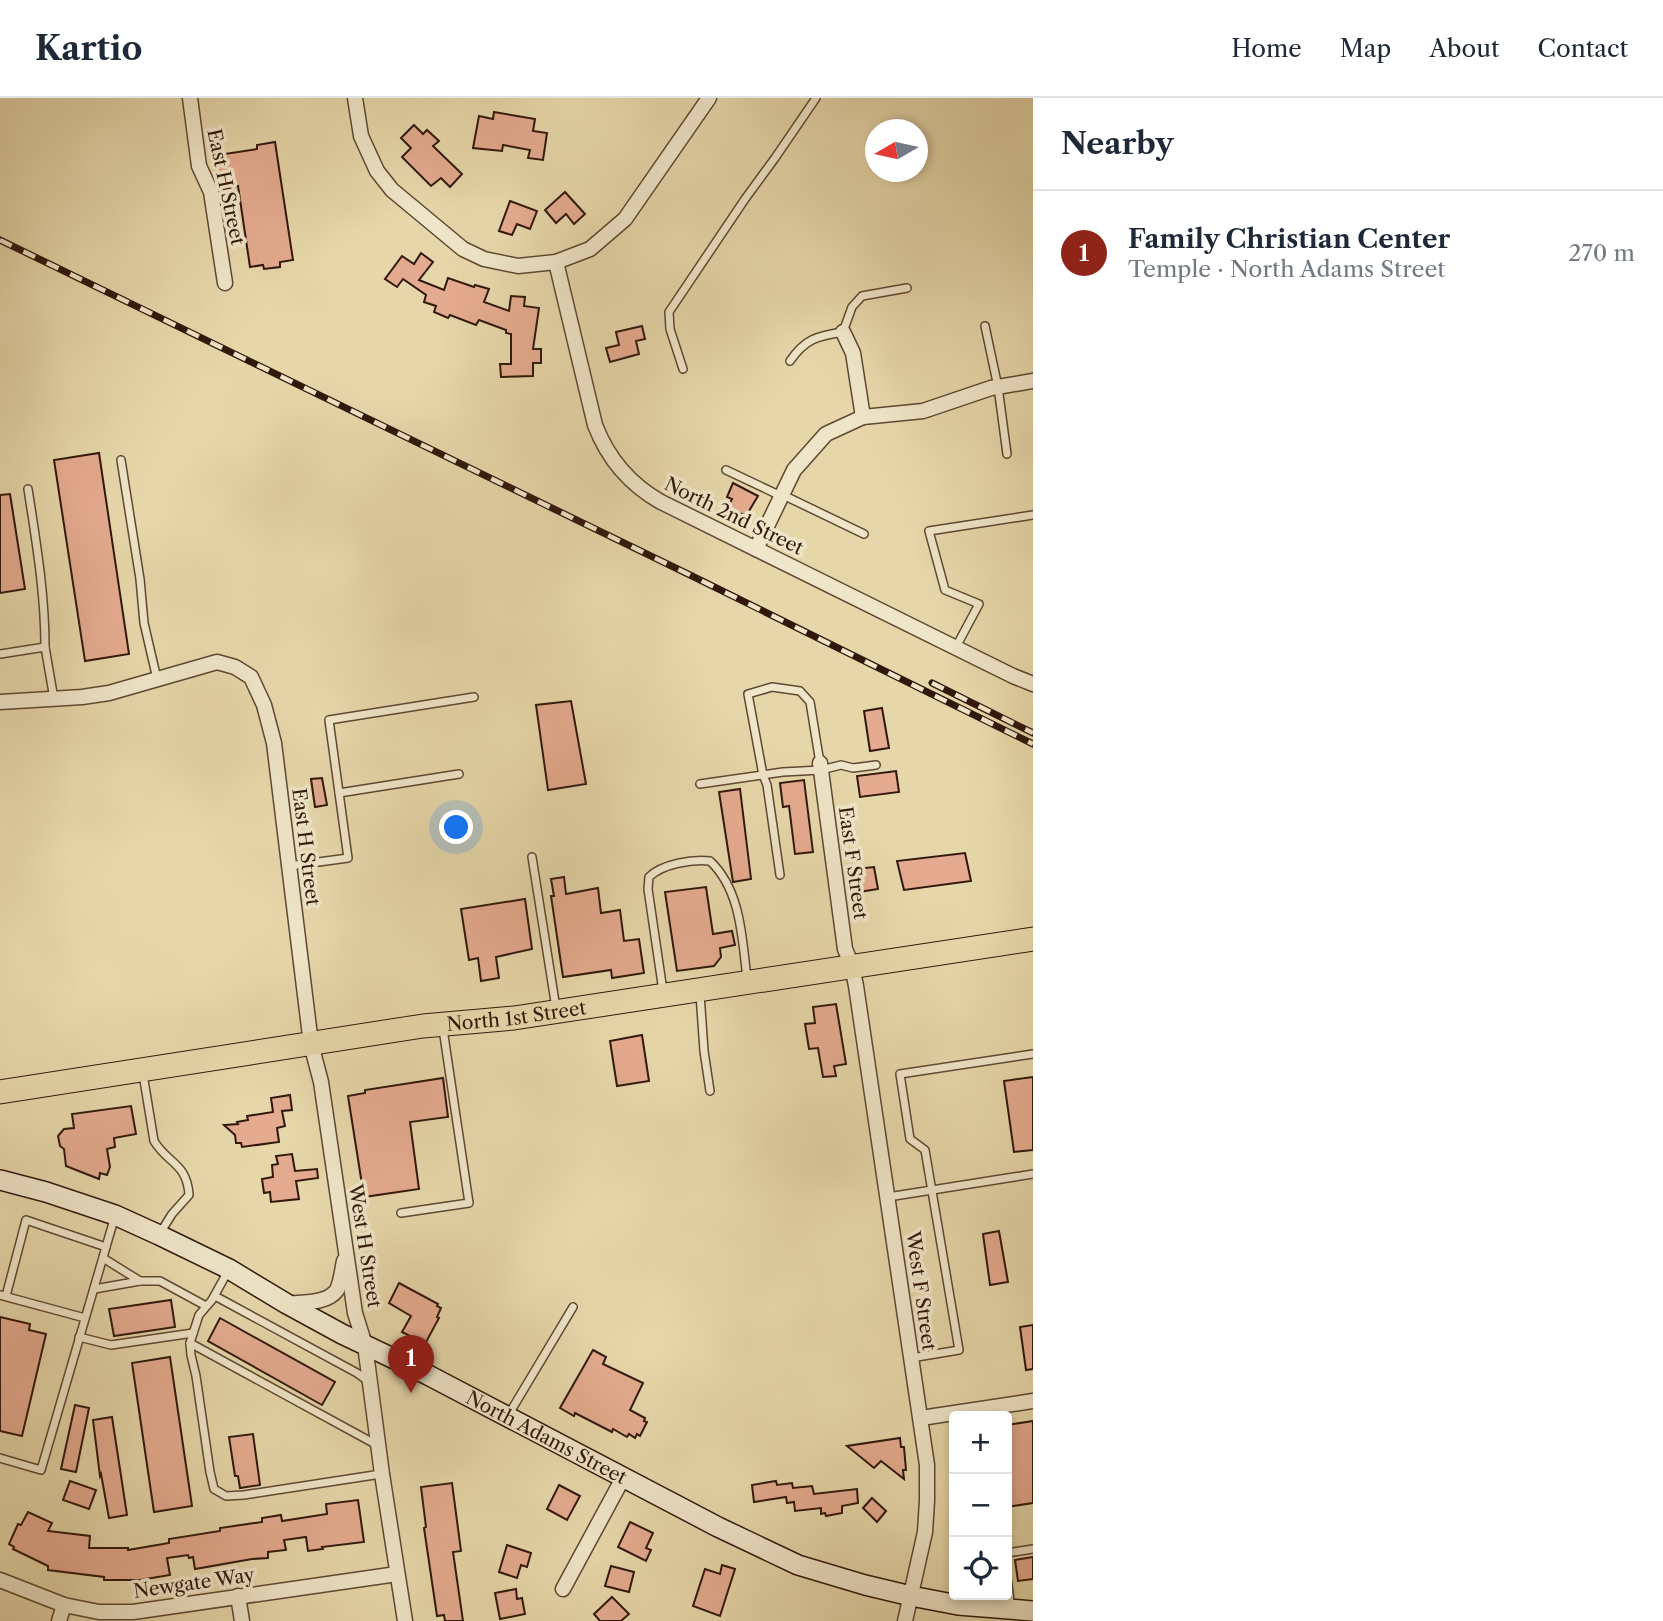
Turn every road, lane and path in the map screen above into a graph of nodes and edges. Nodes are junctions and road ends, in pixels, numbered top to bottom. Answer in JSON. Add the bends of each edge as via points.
{"nodes":[{"id":1,"x":190,"y":98,"type":"edge"},
{"id":2,"x":355,"y":98,"type":"edge"},
{"id":3,"x":709,"y":98,"type":"edge"},
{"id":4,"x":816,"y":98,"type":"edge"},
{"id":5,"x":556,"y":262,"type":"junction"},
{"id":6,"x":225,"y":283,"type":"dead end"},
{"id":7,"x":907,"y":288,"type":"dead end"},
{"id":8,"x":985,"y":326,"type":"dead end"},
{"id":9,"x":843,"y":332,"type":"junction"},
{"id":10,"x":790,"y":362,"type":"dead end"},
{"id":11,"x":682,"y":369,"type":"dead end"},
{"id":12,"x":1033,"y":381,"type":"edge"},
{"id":13,"x":998,"y":387,"type":"junction"},
{"id":14,"x":863,"y":417,"type":"junction"},
{"id":15,"x":1007,"y":454,"type":"dead end"},
{"id":16,"x":121,"y":460,"type":"dead end"},
{"id":17,"x":726,"y":470,"type":"dead end"},
{"id":18,"x":27,"y":489,"type":"dead end"},
{"id":19,"x":782,"y":496,"type":"junction"},
{"id":20,"x":1033,"y":515,"type":"edge"},
{"id":21,"x":864,"y":534,"type":"dead end"},
{"id":22,"x":756,"y":549,"type":"junction"},
{"id":23,"x":45,"y":647,"type":"junction"},
{"id":24,"x":956,"y":647,"type":"junction"},
{"id":25,"x":0,"y":654,"type":"edge"},
{"id":26,"x":158,"y":680,"type":"junction"},
{"id":27,"x":1033,"y":684,"type":"edge"},
{"id":28,"x":474,"y":697,"type":"dead end"},
{"id":29,"x":54,"y":699,"type":"junction"},
{"id":30,"x":0,"y":702,"type":"edge"},
{"id":31,"x":876,"y":765,"type":"dead end"},
{"id":32,"x":820,"y":766,"type":"junction"},
{"id":33,"x":458,"y":774,"type":"dead end"},
{"id":34,"x":763,"y":775,"type":"junction"},
{"id":35,"x":701,"y":784,"type":"dead end"},
{"id":36,"x":339,"y":793,"type":"junction"},
{"id":37,"x":532,"y":857,"type":"dead end"},
{"id":38,"x":289,"y":866,"type":"junction"},
{"id":39,"x":780,"y":875,"type":"dead end"},
{"id":40,"x":1033,"y":939,"type":"edge"},
{"id":41,"x":852,"y":967,"type":"junction"},
{"id":42,"x":748,"y":982,"type":"junction"},
{"id":43,"x":699,"y":990,"type":"junction"},
{"id":44,"x":664,"y":995,"type":"junction"},
{"id":45,"x":556,"y":1012,"type":"junction"},
{"id":46,"x":442,"y":1024,"type":"junction"},
{"id":47,"x":311,"y":1044,"type":"junction"},
{"id":48,"x":1033,"y":1054,"type":"edge"},
{"id":49,"x":143,"y":1070,"type":"junction"},
{"id":50,"x":710,"y":1091,"type":"dead end"},
{"id":51,"x":0,"y":1092,"type":"edge"},
{"id":52,"x":1033,"y":1174,"type":"edge"},
{"id":53,"x":0,"y":1180,"type":"edge"},
{"id":54,"x":932,"y":1190,"type":"junction"},
{"id":55,"x":888,"y":1197,"type":"junction"},
{"id":56,"x":401,"y":1213,"type":"dead end"},
{"id":57,"x":115,"y":1215,"type":"junction"},
{"id":58,"x":159,"y":1235,"type":"junction"},
{"id":59,"x":106,"y":1247,"type":"junction"},
{"id":60,"x":346,"y":1253,"type":"junction"},
{"id":61,"x":103,"y":1258,"type":"junction"},
{"id":62,"x":229,"y":1269,"type":"junction"},
{"id":63,"x":140,"y":1281,"type":"junction"},
{"id":64,"x":94,"y":1289,"type":"junction"},
{"id":65,"x":3,"y":1295,"type":"edge"},
{"id":66,"x":215,"y":1296,"type":"junction"},
{"id":67,"x":287,"y":1304,"type":"junction"},
{"id":68,"x":206,"y":1306,"type":"junction"},
{"id":69,"x":573,"y":1307,"type":"dead end"},
{"id":70,"x":85,"y":1318,"type":"junction"},
{"id":71,"x":194,"y":1333,"type":"junction"},
{"id":72,"x":79,"y":1337,"type":"junction"},
{"id":73,"x":190,"y":1343,"type":"junction"},
{"id":74,"x":365,"y":1345,"type":"junction"},
{"id":75,"x":911,"y":1358,"type":"junction"},
{"id":76,"x":370,"y":1382,"type":"junction"},
{"id":77,"x":1033,"y":1401,"type":"edge"},
{"id":78,"x":507,"y":1418,"type":"junction"},
{"id":79,"x":921,"y":1419,"type":"junction"},
{"id":80,"x":378,"y":1446,"type":"junction"},
{"id":81,"x":0,"y":1458,"type":"edge"},
{"id":82,"x":382,"y":1474,"type":"junction"},
{"id":83,"x":623,"y":1478,"type":"junction"},
{"id":84,"x":1033,"y":1549,"type":"edge"},
{"id":85,"x":1012,"y":1552,"type":"edge"},
{"id":86,"x":397,"y":1574,"type":"junction"},
{"id":87,"x":0,"y":1580,"type":"edge"},
{"id":88,"x":563,"y":1589,"type":"dead end"},
{"id":89,"x":238,"y":1596,"type":"junction"},
{"id":90,"x":911,"y":1596,"type":"junction"},
{"id":91,"x":1010,"y":1600,"type":"edge"},
{"id":92,"x":64,"y":1605,"type":"junction"},
{"id":93,"x":1011,"y":1610,"type":"junction"},
{"id":94,"x":1033,"y":1611,"type":"edge"},
{"id":95,"x":59,"y":1621,"type":"edge"},
{"id":96,"x":242,"y":1621,"type":"edge"},
{"id":97,"x":405,"y":1621,"type":"edge"},
{"id":98,"x":905,"y":1621,"type":"edge"}],
"edges":[{"from":1,"to":6,"type":"street","name":"East H Street","via":[[199,166],[211,192]]},
{"from":2,"to":5,"type":"street","via":[[361,136],[377,171],[433,225],[484,259],[518,266]]},
{"from":3,"to":5,"type":"street","via":[[625,219],[590,249]]},
{"from":4,"to":11,"type":"lane","via":[[670,312],[670,329]]},
{"from":5,"to":22,"type":"street","name":"North 2nd Street","via":[[595,425],[606,451],[651,497]]},
{"from":7,"to":9,"type":"lane","via":[[862,296],[852,307]]},
{"from":8,"to":13,"type":"lane"},
{"from":9,"to":10,"type":"lane","via":[[818,336]]},
{"from":9,"to":14,"type":"street","via":[[853,354]]},
{"from":12,"to":13,"type":"street"},
{"from":13,"to":14,"type":"street","via":[[923,411]]},
{"from":13,"to":15,"type":"lane"},
{"from":14,"to":19,"type":"street","via":[[826,434],[794,470]]},
{"from":16,"to":26,"type":"lane","via":[[144,623]]},
{"from":17,"to":19,"type":"lane"},
{"from":18,"to":23,"type":"lane","via":[[40,567]]},
{"from":19,"to":21,"type":"lane"},
{"from":19,"to":22,"type":"street"},
{"from":20,"to":24,"type":"lane","via":[[929,531],[944,590],[979,604]]},
{"from":22,"to":24,"type":"street","name":"North 2nd Street"},
{"from":23,"to":25,"type":"lane"},
{"from":23,"to":29,"type":"lane"},
{"from":24,"to":27,"type":"street","name":"North 2nd Street"},
{"from":26,"to":29,"type":"street","via":[[82,698]]},
{"from":26,"to":38,"type":"street","name":"East H Street","via":[[217,662],[251,677],[274,743]]},
{"from":28,"to":36,"type":"lane","via":[[329,720]]},
{"from":29,"to":30,"type":"street"},
{"from":31,"to":32,"type":"lane"},
{"from":32,"to":34,"type":"lane"},
{"from":32,"to":34,"type":"lane","via":[[810,702],[800,691],[772,687],[748,694]]},
{"from":32,"to":41,"type":"street","name":"East F Street","via":[[845,949]]},
{"from":33,"to":36,"type":"lane"},
{"from":34,"to":35,"type":"lane"},
{"from":34,"to":39,"type":"lane"},
{"from":36,"to":38,"type":"lane","via":[[348,858]]},
{"from":37,"to":45,"type":"lane"},
{"from":38,"to":47,"type":"street","name":"East H Street"},
{"from":40,"to":41,"type":"main road","name":"North 1st Street"},
{"from":41,"to":42,"type":"main road","name":"North 1st Street"},
{"from":41,"to":55,"type":"street","name":"West F Street"},
{"from":42,"to":43,"type":"main road","name":"North 1st Street"},
{"from":42,"to":44,"type":"lane","via":[[740,923],[727,881],[710,861],[702,860],[663,867],[649,877]]},
{"from":43,"to":44,"type":"main road","name":"North 1st Street"},
{"from":43,"to":50,"type":"lane"},
{"from":44,"to":45,"type":"main road","name":"North 1st Street"},
{"from":45,"to":46,"type":"main road","name":"North 1st Street"},
{"from":46,"to":47,"type":"main road","name":"North 1st Street"},
{"from":46,"to":56,"type":"lane","via":[[469,1203]]},
{"from":47,"to":49,"type":"main road","name":"North 1st Street"},
{"from":47,"to":60,"type":"street","name":"West H Street","via":[[321,1082]]},
{"from":48,"to":54,"type":"lane","via":[[900,1074],[910,1139],[925,1150]]},
{"from":49,"to":51,"type":"main road","name":"North 1st Street"},
{"from":49,"to":58,"type":"lane","via":[[154,1141],[188,1182],[189,1195]]},
{"from":52,"to":54,"type":"lane"},
{"from":53,"to":57,"type":"street","name":"North Adams Street"},
{"from":54,"to":55,"type":"lane"},
{"from":54,"to":75,"type":"lane","via":[[958,1350]]},
{"from":55,"to":75,"type":"street","name":"West F Street"},
{"from":57,"to":58,"type":"street","name":"North Adams Street"},
{"from":57,"to":59,"type":"lane"},
{"from":58,"to":62,"type":"street","name":"North Adams Street"},
{"from":59,"to":61,"type":"lane"},
{"from":59,"to":65,"type":"lane","via":[[26,1220]]},
{"from":60,"to":67,"type":"street","via":[[335,1292],[319,1300]]},
{"from":60,"to":74,"type":"street","name":"West H Street","via":[[355,1314]]},
{"from":61,"to":63,"type":"lane"},
{"from":61,"to":64,"type":"lane"},
{"from":62,"to":66,"type":"lane"},
{"from":62,"to":67,"type":"street","name":"North Adams Street"},
{"from":63,"to":64,"type":"lane"},
{"from":63,"to":68,"type":"lane","via":[[160,1282]]},
{"from":64,"to":70,"type":"lane"},
{"from":65,"to":70,"type":"lane"},
{"from":66,"to":68,"type":"lane"},
{"from":66,"to":76,"type":"lane"},
{"from":67,"to":74,"type":"street","name":"North Adams Street"},
{"from":68,"to":71,"type":"lane"},
{"from":69,"to":78,"type":"lane"},
{"from":70,"to":72,"type":"lane"},
{"from":71,"to":72,"type":"lane","via":[[111,1345]]},
{"from":71,"to":73,"type":"lane"},
{"from":72,"to":81,"type":"lane","via":[[41,1470]]},
{"from":73,"to":80,"type":"lane"},
{"from":73,"to":82,"type":"lane","via":[[214,1489],[226,1496],[244,1495]]},
{"from":74,"to":76,"type":"street","name":"West H Street"},
{"from":74,"to":78,"type":"street","name":"North Adams Street"},
{"from":75,"to":79,"type":"street","name":"West F Street"},
{"from":76,"to":80,"type":"street","name":"West H Street"},
{"from":77,"to":79,"type":"street"},
{"from":78,"to":83,"type":"street","name":"North Adams Street"},
{"from":79,"to":90,"type":"street","name":"West F Street","via":[[928,1501]]},
{"from":80,"to":82,"type":"street","name":"West H Street"},
{"from":82,"to":86,"type":"street","name":"West H Street"},
{"from":83,"to":88,"type":"street"},
{"from":83,"to":90,"type":"street","name":"North Adams Street","via":[[798,1565]]},
{"from":84,"to":85,"type":"lane"},
{"from":86,"to":89,"type":"street","name":"Newgate Way"},
{"from":86,"to":97,"type":"street","name":"West H Street"},
{"from":87,"to":92,"type":"street","name":"Newgate Way"},
{"from":89,"to":92,"type":"street","name":"Newgate Way","via":[[134,1612]]},
{"from":89,"to":96,"type":"street"},
{"from":90,"to":93,"type":"street","name":"North Adams Street"},
{"from":90,"to":98,"type":"street","name":"West F Street"},
{"from":91,"to":93,"type":"lane"},
{"from":92,"to":95,"type":"street"},
{"from":93,"to":94,"type":"street","name":"North Adams Street"}]}
